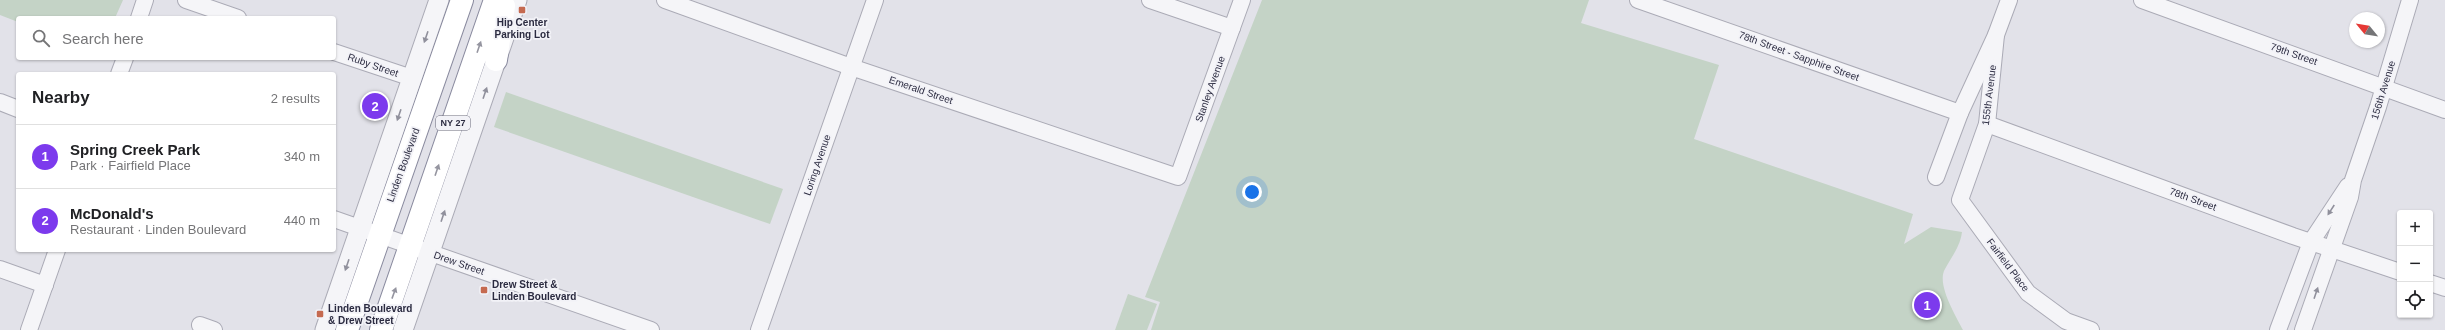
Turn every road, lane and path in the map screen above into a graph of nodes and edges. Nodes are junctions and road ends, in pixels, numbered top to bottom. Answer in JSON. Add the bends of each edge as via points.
{"nodes":[{"id":1,"x":145,"y":0,"type":"edge"},
{"id":2,"x":186,"y":0,"type":"edge"},
{"id":3,"x":439,"y":0,"type":"edge"},
{"id":4,"x":462,"y":0,"type":"edge"},
{"id":5,"x":495,"y":0,"type":"edge"},
{"id":6,"x":504,"y":0,"type":"edge"},
{"id":7,"x":517,"y":0,"type":"edge"},
{"id":8,"x":665,"y":0,"type":"edge"},
{"id":9,"x":875,"y":0,"type":"edge"},
{"id":10,"x":1150,"y":0,"type":"edge"},
{"id":11,"x":1242,"y":0,"type":"edge"},
{"id":12,"x":1638,"y":0,"type":"edge"},
{"id":13,"x":2009,"y":0,"type":"edge"},
{"id":14,"x":2142,"y":0,"type":"edge"},
{"id":15,"x":2410,"y":0,"type":"edge"},
{"id":16,"x":140,"y":16,"type":"edge"},
{"id":17,"x":232,"y":16,"type":"edge"},
{"id":18,"x":1232,"y":28,"type":"junction"},
{"id":19,"x":1996,"y":35,"type":"junction"},
{"id":20,"x":336,"y":53,"type":"edge"},
{"id":21,"x":124,"y":60,"type":"edge"},
{"id":22,"x":496,"y":60,"type":"junction"},
{"id":23,"x":852,"y":67,"type":"junction"},
{"id":24,"x":120,"y":72,"type":"edge"},
{"id":25,"x":412,"y":78,"type":"junction"},
{"id":26,"x":2383,"y":87,"type":"junction"},
{"id":27,"x":0,"y":102,"type":"edge"},
{"id":28,"x":16,"y":108,"type":"edge"},
{"id":29,"x":2445,"y":110,"type":"edge"},
{"id":30,"x":1960,"y":114,"type":"junction"},
{"id":31,"x":1987,"y":124,"type":"junction"},
{"id":32,"x":1178,"y":177,"type":"joint"},
{"id":33,"x":1936,"y":178,"type":"dead end"},
{"id":34,"x":2353,"y":180,"type":"junction"},
{"id":35,"x":1960,"y":200,"type":"joint"},
{"id":36,"x":336,"y":221,"type":"edge"},
{"id":37,"x":369,"y":232,"type":"junction"},
{"id":38,"x":2311,"y":242,"type":"junction"},
{"id":39,"x":2332,"y":248,"type":"junction"},
{"id":40,"x":420,"y":250,"type":"junction"},
{"id":41,"x":56,"y":252,"type":"edge"},
{"id":42,"x":0,"y":269,"type":"edge"},
{"id":43,"x":2397,"y":271,"type":"edge"},
{"id":44,"x":2433,"y":284,"type":"edge"},
{"id":45,"x":45,"y":285,"type":"junction"},
{"id":46,"x":2445,"y":288,"type":"edge"},
{"id":47,"x":29,"y":330,"type":"edge"},
{"id":48,"x":325,"y":330,"type":"edge"},
{"id":49,"x":347,"y":330,"type":"edge"},
{"id":50,"x":381,"y":330,"type":"edge"},
{"id":51,"x":403,"y":330,"type":"edge"},
{"id":52,"x":651,"y":330,"type":"edge"},
{"id":53,"x":759,"y":330,"type":"edge"},
{"id":54,"x":2091,"y":330,"type":"edge"},
{"id":55,"x":2278,"y":330,"type":"edge"},
{"id":56,"x":2303,"y":330,"type":"edge"}],
"edges":[{"from":1,"to":16,"type":"street"},
{"from":2,"to":17,"type":"street"},
{"from":3,"to":25,"type":"street","name":"Linden Boulevard","one_way":true},
{"from":4,"to":37,"type":"highway","name":"Linden Boulevard","number":"NY 27"},
{"from":40,"to":5,"type":"highway","number":"NY 27","one_way":true},
{"from":6,"to":22,"type":"highway"},
{"from":7,"to":22,"type":"street"},
{"from":8,"to":23,"type":"street","name":"Emerald Street"},
{"from":9,"to":23,"type":"street","name":"Loring Avenue"},
{"from":10,"to":18,"type":"street"},
{"from":11,"to":18,"type":"street","name":"Stanley Avenue"},
{"from":12,"to":30,"type":"street","name":"78th Street - Sapphire Street"},
{"from":13,"to":19,"type":"street","name":"155th Avenue"},
{"from":14,"to":26,"type":"street","name":"79th Street"},
{"from":15,"to":26,"type":"street","name":"156th Avenue"},
{"from":18,"to":32,"type":"street","name":"Stanley Avenue"},
{"from":19,"to":30,"type":"street","name":"155th Avenue"},
{"from":19,"to":31,"type":"street","name":"155th Avenue"},
{"from":20,"to":25,"type":"street","name":"Ruby Street"},
{"from":21,"to":24,"type":"street"},
{"from":40,"to":22,"type":"street","one_way":true},
{"from":23,"to":32,"type":"street","name":"Emerald Street"},
{"from":23,"to":53,"type":"street","name":"Loring Avenue"},
{"from":25,"to":37,"type":"street","name":"Linden Boulevard","one_way":true},
{"from":26,"to":29,"type":"street","name":"79th Street"},
{"from":26,"to":34,"type":"street","name":"156th Avenue"},
{"from":27,"to":28,"type":"street"},
{"from":30,"to":33,"type":"street","name":"155th Avenue"},
{"from":31,"to":35,"type":"street","name":"155th Avenue"},
{"from":31,"to":38,"type":"street","name":"78th Street"},
{"from":34,"to":38,"type":"street","name":"156th Avenue","one_way":true},
{"from":34,"to":39,"type":"street","name":"156th Avenue","via":[[2350,197]]},
{"from":35,"to":54,"type":"street","name":"Fairfield Place","via":[[2028,293],[2066,321]]},
{"from":36,"to":37,"type":"street","name":"Drew Street"},
{"from":37,"to":40,"type":"street","name":"Drew Street"},
{"from":37,"to":48,"type":"street","name":"Linden Boulevard","one_way":true},
{"from":37,"to":49,"type":"highway","name":"Linden Boulevard","number":"NY 27"},
{"from":38,"to":39,"type":"street","name":"78th Street"},
{"from":38,"to":55,"type":"street","name":"156th Avenue"},
{"from":39,"to":43,"type":"street","name":"78th Street"},
{"from":56,"to":39,"type":"street","name":"156th Avenue","one_way":true},
{"from":50,"to":40,"type":"highway","number":"NY 27","one_way":true},
{"from":40,"to":51,"type":"street"},
{"from":40,"to":52,"type":"street","name":"Drew Street"},
{"from":41,"to":45,"type":"street"},
{"from":42,"to":45,"type":"street"},
{"from":44,"to":46,"type":"street"},
{"from":45,"to":47,"type":"street"}]}
